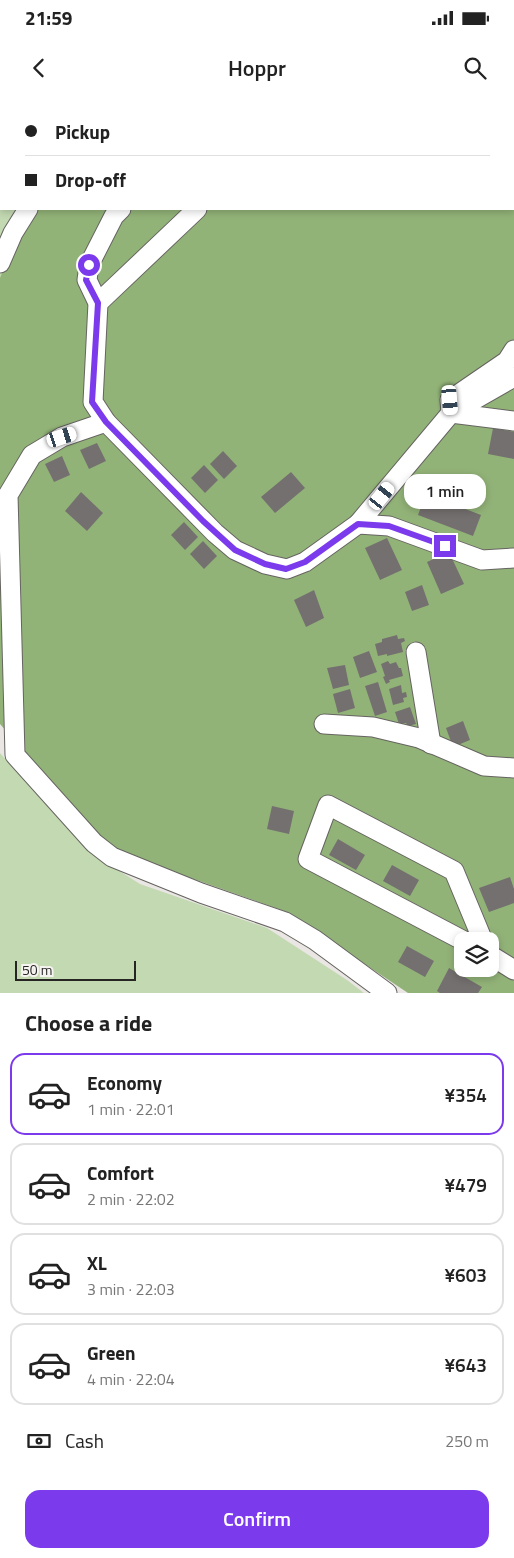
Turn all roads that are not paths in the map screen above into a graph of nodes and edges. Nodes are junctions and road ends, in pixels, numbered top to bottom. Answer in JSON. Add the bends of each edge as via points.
{"nodes":[{"id":1,"x":27,"y":210,"type":"edge"},
{"id":2,"x":120,"y":210,"type":"edge"},
{"id":3,"x":197,"y":210,"type":"edge"},
{"id":4,"x":0,"y":263,"type":"edge"},
{"id":5,"x":98,"y":303,"type":"junction"},
{"id":6,"x":514,"y":350,"type":"edge"},
{"id":7,"x":514,"y":377,"type":"edge"},
{"id":8,"x":451,"y":412,"type":"junction"},
{"id":9,"x":514,"y":421,"type":"edge"},
{"id":10,"x":106,"y":422,"type":"junction"},
{"id":11,"x":358,"y":524,"type":"junction"},
{"id":12,"x":514,"y":558,"type":"edge"},
{"id":13,"x":416,"y":652,"type":"dead end"},
{"id":14,"x":324,"y":724,"type":"dead end"},
{"id":15,"x":431,"y":744,"type":"junction"},
{"id":16,"x":514,"y":768,"type":"edge"},
{"id":17,"x":479,"y":932,"type":"edge"},
{"id":18,"x":454,"y":936,"type":"edge"},
{"id":19,"x":499,"y":961,"type":"edge"},
{"id":20,"x":514,"y":970,"type":"edge"},
{"id":21,"x":388,"y":993,"type":"edge"}],
"edges":[{"from":1,"to":4,"type":"street"},
{"from":2,"to":5,"type":"street","via":[[89,265],[86,280]]},
{"from":3,"to":5,"type":"street"},
{"from":5,"to":10,"type":"street","via":[[92,402]]},
{"from":6,"to":8,"type":"street","via":[[506,361],[450,400]]},
{"from":7,"to":8,"type":"street"},
{"from":8,"to":9,"type":"street"},
{"from":8,"to":11,"type":"street"},
{"from":10,"to":11,"type":"street","via":[[235,550],[265,564],[286,569],[305,562]]},
{"from":10,"to":21,"type":"street","via":[[62,437],[32,455],[8,495],[15,755],[94,843],[112,858],[285,922]]},
{"from":11,"to":12,"type":"street","via":[[389,526],[482,560]]},
{"from":13,"to":15,"type":"street"},
{"from":14,"to":15,"type":"street","via":[[373,727]]},
{"from":15,"to":16,"type":"street","via":[[484,766]]},
{"from":17,"to":18,"type":"street","via":[[454,872],[328,806],[308,859]]},
{"from":19,"to":20,"type":"street"}]}
